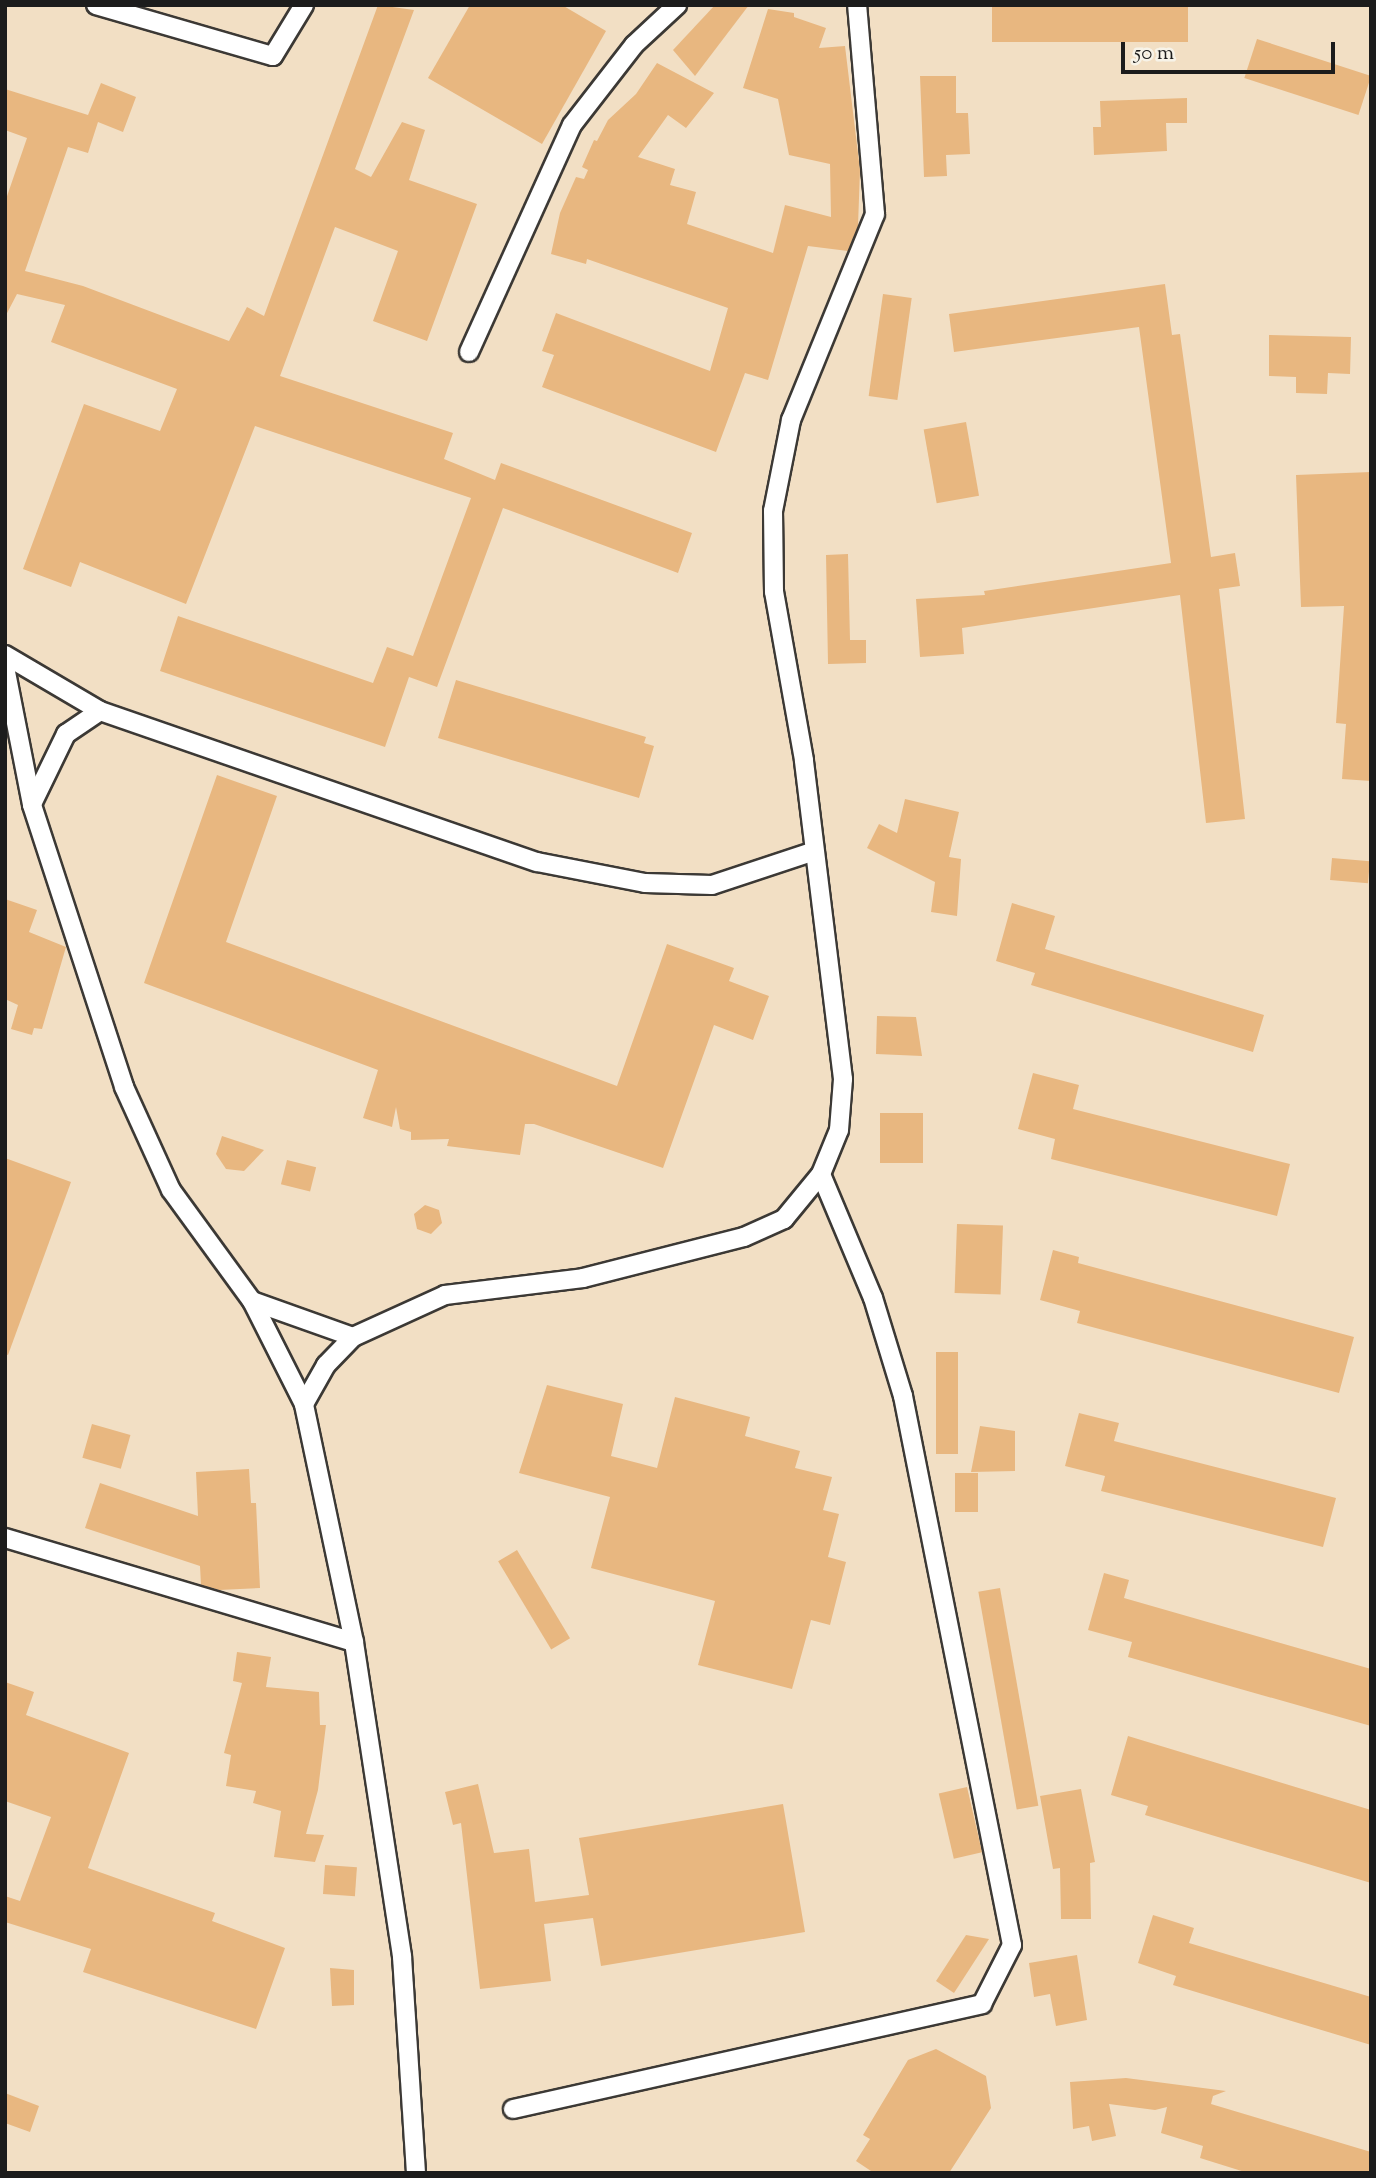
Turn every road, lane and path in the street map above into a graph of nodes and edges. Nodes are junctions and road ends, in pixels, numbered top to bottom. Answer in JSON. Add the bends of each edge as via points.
{"nodes":[{"id":1,"x":96,"y":5,"type":"edge"},
{"id":2,"x":304,"y":5,"type":"edge"},
{"id":3,"x":677,"y":5,"type":"edge"},
{"id":4,"x":857,"y":5,"type":"edge"},
{"id":5,"x":469,"y":352,"type":"dead end"},
{"id":6,"x":5,"y":655,"type":"edge"},
{"id":7,"x":5,"y":667,"type":"edge"},
{"id":8,"x":100,"y":711,"type":"junction"},
{"id":9,"x":32,"y":805,"type":"junction"},
{"id":10,"x":813,"y":852,"type":"junction"},
{"id":11,"x":821,"y":1174,"type":"junction"},
{"id":12,"x":252,"y":1301,"type":"junction"},
{"id":13,"x":353,"y":1337,"type":"junction"},
{"id":14,"x":304,"y":1404,"type":"junction"},
{"id":15,"x":5,"y":1538,"type":"edge"},
{"id":16,"x":354,"y":1642,"type":"junction"},
{"id":17,"x":513,"y":2109,"type":"dead end"},
{"id":18,"x":416,"y":2173,"type":"edge"}],
"edges":[{"from":1,"to":2,"type":"lane","via":[[273,56]]},
{"from":3,"to":5,"type":"lane","via":[[634,45],[572,125]]},
{"from":4,"to":10,"type":"lane","via":[[875,214],[791,420],[773,512],[774,592],[804,760]]},
{"from":6,"to":8,"type":"lane"},
{"from":7,"to":9,"type":"lane"},
{"from":8,"to":9,"type":"lane","via":[[66,734]]},
{"from":8,"to":10,"type":"lane","via":[[537,862],[645,883],[712,885]]},
{"from":9,"to":12,"type":"lane","via":[[124,1087],[172,1190]]},
{"from":10,"to":11,"type":"lane","via":[[843,1079],[839,1130]]},
{"from":11,"to":13,"type":"lane","via":[[784,1219],[744,1237],[583,1278],[445,1295]]},
{"from":11,"to":17,"type":"lane","via":[[873,1298],[903,1396],[1012,1945],[982,2004]]},
{"from":12,"to":13,"type":"lane"},
{"from":12,"to":14,"type":"lane"},
{"from":13,"to":14,"type":"lane","via":[[326,1365]]},
{"from":14,"to":16,"type":"lane"},
{"from":15,"to":16,"type":"lane"},
{"from":16,"to":18,"type":"lane","via":[[402,1956]]}]}
